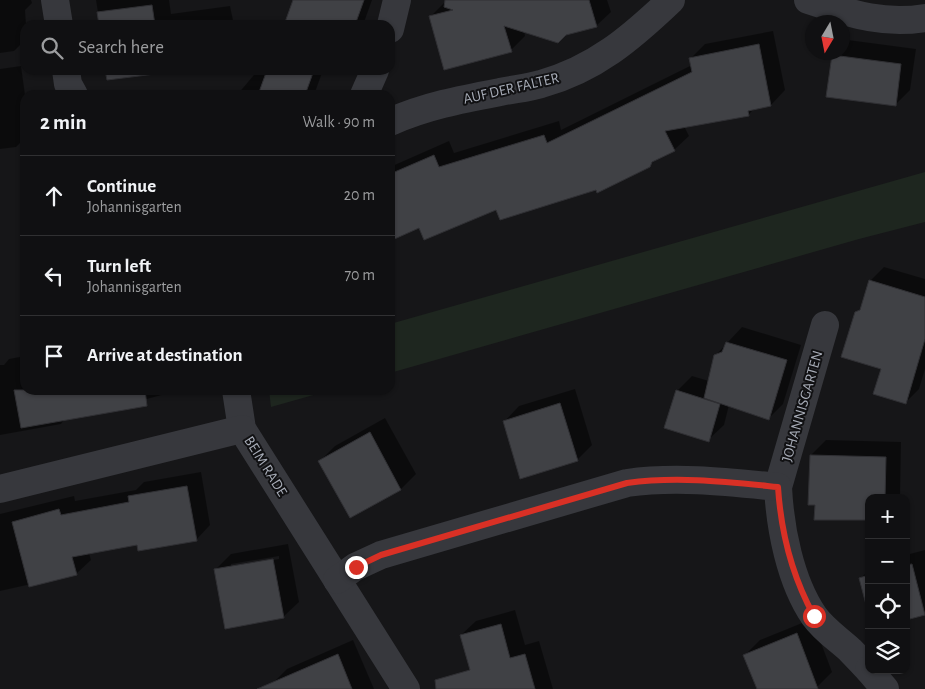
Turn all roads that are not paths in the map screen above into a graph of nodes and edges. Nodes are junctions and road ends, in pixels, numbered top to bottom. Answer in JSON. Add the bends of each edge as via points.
{"nodes":[{"id":1,"x":55,"y":0,"type":"edge"},
{"id":2,"x":397,"y":0,"type":"edge"},
{"id":3,"x":671,"y":0,"type":"edge"},
{"id":4,"x":808,"y":0,"type":"edge"},
{"id":5,"x":925,"y":18,"type":"edge"},
{"id":6,"x":58,"y":20,"type":"edge"},
{"id":7,"x":392,"y":20,"type":"edge"},
{"id":8,"x":67,"y":75,"type":"edge"},
{"id":9,"x":373,"y":75,"type":"edge"},
{"id":10,"x":71,"y":90,"type":"edge"},
{"id":11,"x":366,"y":90,"type":"edge"},
{"id":12,"x":395,"y":120,"type":"edge"},
{"id":13,"x":826,"y":325,"type":"dead end"},
{"id":14,"x":237,"y":395,"type":"edge"},
{"id":15,"x":242,"y":429,"type":"junction"},
{"id":16,"x":778,"y":487,"type":"junction"},
{"id":17,"x":0,"y":489,"type":"edge"},
{"id":18,"x":337,"y":580,"type":"junction"},
{"id":19,"x":865,"y":666,"type":"edge"},
{"id":20,"x":872,"y":674,"type":"edge"},
{"id":21,"x":406,"y":689,"type":"edge"},
{"id":22,"x":885,"y":689,"type":"edge"}],
"edges":[{"from":1,"to":6,"type":"street"},
{"from":2,"to":7,"type":"street"},
{"from":3,"to":12,"type":"street","name":"AUF DER FALTER","via":[[628,39],[570,74],[540,84],[456,100]]},
{"from":4,"to":5,"type":"street","via":[[878,20]]},
{"from":8,"to":10,"type":"street"},
{"from":9,"to":11,"type":"street"},
{"from":13,"to":16,"type":"street","name":"JOHANNISGARTEN"},
{"from":14,"to":15,"type":"street"},
{"from":15,"to":17,"type":"street","name":"BEIM RADE"},
{"from":15,"to":18,"type":"street","name":"BEIM RADE"},
{"from":16,"to":18,"type":"street","via":[[709,480],[658,479],[627,483],[381,555]]},
{"from":16,"to":19,"type":"street","name":"JOHANNISGARTEN","via":[[782,530],[802,594],[825,629]]},
{"from":18,"to":21,"type":"street","name":"BEIM RADE"},
{"from":20,"to":22,"type":"street","name":"JOHANNISGARTEN"}]}
